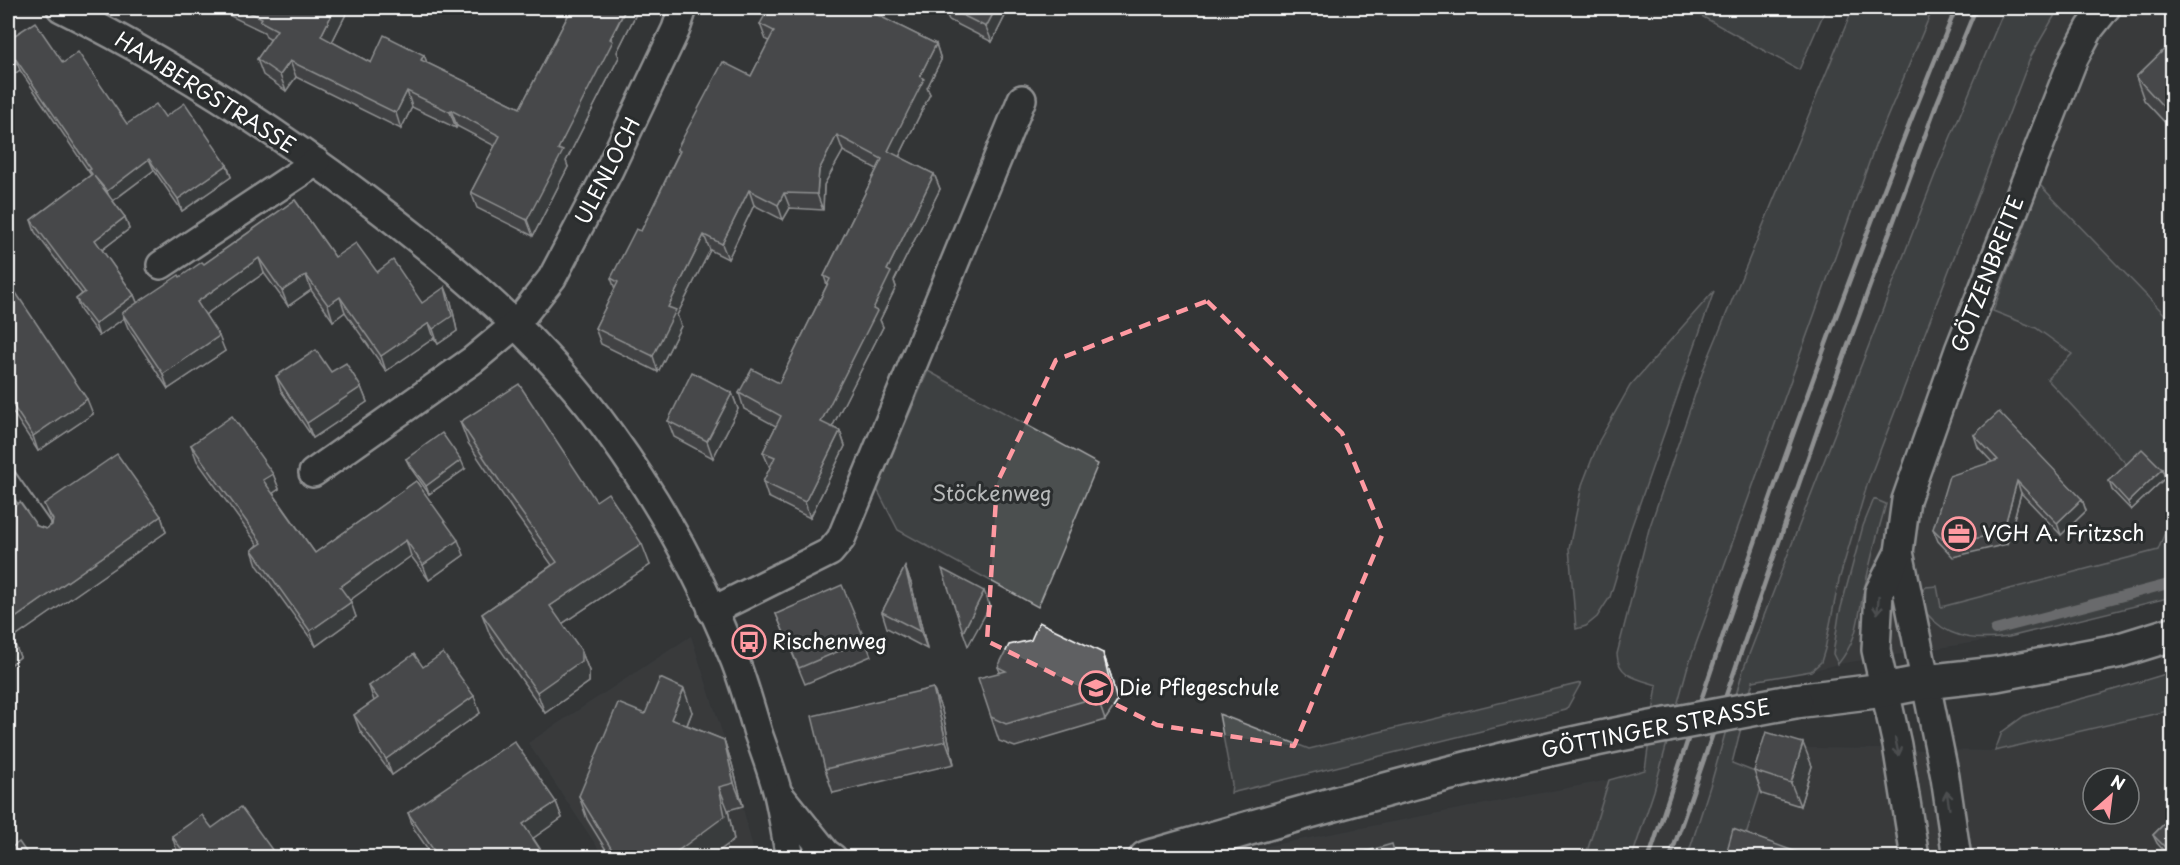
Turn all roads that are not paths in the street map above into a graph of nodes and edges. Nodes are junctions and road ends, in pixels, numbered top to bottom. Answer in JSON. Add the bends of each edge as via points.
{"nodes":[{"id":1,"x":62,"y":8,"type":"edge"},
{"id":2,"x":683,"y":8,"type":"edge"},
{"id":3,"x":2106,"y":8,"type":"edge"},
{"id":4,"x":1022,"y":99,"type":"dead end"},
{"id":5,"x":316,"y":162,"type":"junction"},
{"id":6,"x":161,"y":265,"type":"dead end"},
{"id":7,"x":516,"y":324,"type":"junction"},
{"id":8,"x":313,"y":473,"type":"dead end"},
{"id":9,"x":8,"y":476,"type":"edge"},
{"id":10,"x":50,"y":536,"type":"edge"},
{"id":11,"x":1899,"y":552,"type":"junction"},
{"id":12,"x":712,"y":611,"type":"junction"},
{"id":13,"x":2172,"y":634,"type":"edge"},
{"id":14,"x":1925,"y":682,"type":"junction"},
{"id":15,"x":1884,"y":690,"type":"junction"},
{"id":16,"x":778,"y":794,"type":"junction"},
{"id":17,"x":790,"y":858,"type":"edge"},
{"id":18,"x":833,"y":858,"type":"edge"},
{"id":19,"x":1146,"y":858,"type":"edge"},
{"id":20,"x":1915,"y":858,"type":"edge"},
{"id":21,"x":1958,"y":858,"type":"edge"}],
"edges":[{"from":1,"to":5,"type":"street","name":"HAMBERGSTRASSE","via":[[168,66]]},
{"from":2,"to":7,"type":"street","name":"ULENLOCH","via":[[609,170],[552,278]]},
{"from":3,"to":11,"type":"street","name":"GÖTZENBREITE","via":[[2074,58],[1959,350],[1906,500]]},
{"from":4,"to":12,"type":"street","via":[[841,539],[830,552]]},
{"from":5,"to":6,"type":"street","name":"HAMBERGSTRASSE"},
{"from":5,"to":7,"type":"street","name":"HAMBERGSTRASSE","via":[[403,227]]},
{"from":7,"to":8,"type":"street","via":[[473,360]]},
{"from":7,"to":12,"type":"street","name":"HAMBERGSTRASSE","via":[[617,443],[655,500]]},
{"from":9,"to":10,"type":"lane"},
{"from":11,"to":14,"type":"street","name":"GÖTZENBREITE"},
{"from":11,"to":15,"type":"street","name":"GÖTZENBREITE","one_way":true,"via":[[1878,592],[1876,650]]},
{"from":12,"to":16,"type":"street","name":"HAMBERGSTRASSE","via":[[735,662]]},
{"from":13,"to":14,"type":"street","name":"GÖTTINGER STRASSE","via":[[2117,651],[1996,674]]},
{"from":14,"to":15,"type":"street","name":"GÖTTINGER STRASSE"},
{"from":21,"to":14,"type":"street","name":"GÖTZENBREITE","one_way":true},
{"from":15,"to":19,"type":"street","name":"GÖTTINGER STRASSE","bridge":true,"via":[[1795,701],[1566,744],[1259,824]]},
{"from":15,"to":20,"type":"street","name":"GÖTZENBREITE","one_way":true},
{"from":16,"to":17,"type":"street","name":"HAMBERGSTRASSE"},
{"from":16,"to":18,"type":"street","name":"HAMBERGSTRASSE"}]}
